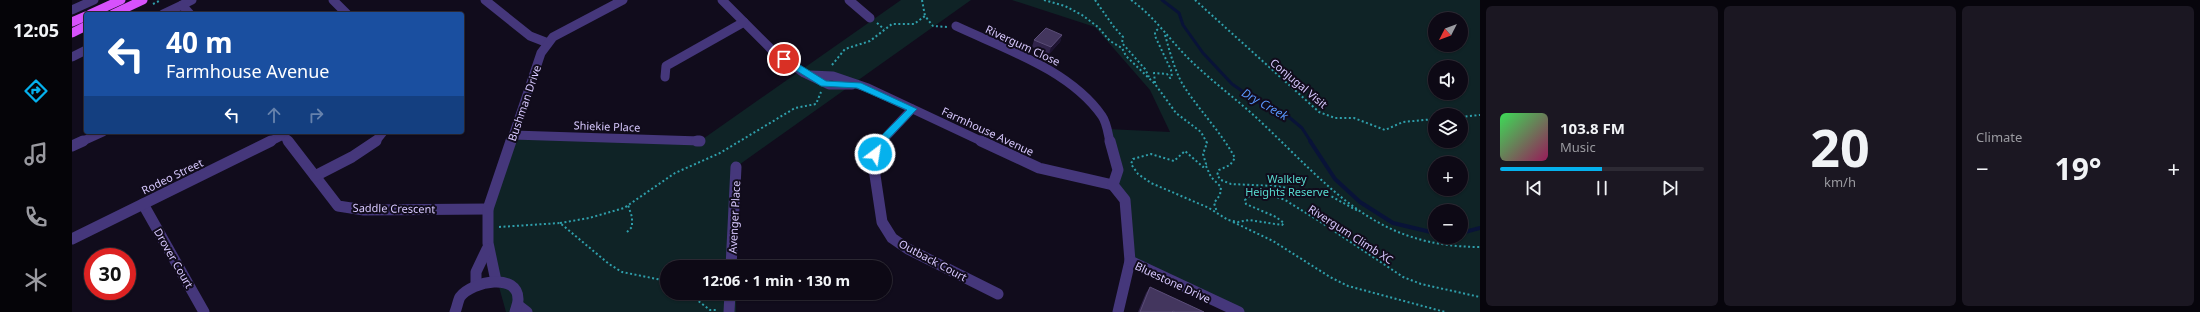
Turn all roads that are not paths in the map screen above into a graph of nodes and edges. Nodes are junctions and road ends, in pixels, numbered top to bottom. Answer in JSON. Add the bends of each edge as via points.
{"nodes":[{"id":1,"x":94,"y":0,"type":"edge"},
{"id":2,"x":120,"y":0,"type":"edge"},
{"id":3,"x":192,"y":0,"type":"edge"},
{"id":4,"x":333,"y":0,"type":"edge"},
{"id":5,"x":485,"y":0,"type":"edge"},
{"id":6,"x":623,"y":0,"type":"edge"},
{"id":7,"x":722,"y":0,"type":"edge"},
{"id":8,"x":849,"y":0,"type":"edge"},
{"id":9,"x":141,"y":1,"type":"edge"},
{"id":10,"x":182,"y":5,"type":"junction"},
{"id":11,"x":72,"y":10,"type":"edge"},
{"id":12,"x":94,"y":12,"type":"edge"},
{"id":13,"x":117,"y":12,"type":"edge"},
{"id":14,"x":167,"y":12,"type":"edge"},
{"id":15,"x":188,"y":12,"type":"edge"},
{"id":16,"x":345,"y":12,"type":"edge"},
{"id":17,"x":84,"y":17,"type":"edge"},
{"id":18,"x":870,"y":18,"type":"dead end"},
{"id":19,"x":72,"y":22,"type":"edge"},
{"id":20,"x":744,"y":22,"type":"junction"},
{"id":21,"x":956,"y":26,"type":"road end"},
{"id":22,"x":84,"y":27,"type":"edge"},
{"id":23,"x":72,"y":33,"type":"edge"},
{"id":24,"x":548,"y":43,"type":"junction"},
{"id":25,"x":84,"y":51,"type":"edge"},
{"id":26,"x":72,"y":57,"type":"edge"},
{"id":27,"x":810,"y":75,"type":"junction"},
{"id":28,"x":665,"y":77,"type":"dead end"},
{"id":29,"x":858,"y":85,"type":"junction"},
{"id":30,"x":912,"y":109,"type":"junction"},
{"id":31,"x":99,"y":134,"type":"edge"},
{"id":32,"x":280,"y":134,"type":"edge"},
{"id":33,"x":283,"y":134,"type":"edge"},
{"id":34,"x":382,"y":134,"type":"edge"},
{"id":35,"x":513,"y":135,"type":"junction"},
{"id":36,"x":700,"y":141,"type":"dead end"},
{"id":37,"x":72,"y":146,"type":"edge"},
{"id":38,"x":736,"y":167,"type":"dead end"},
{"id":39,"x":315,"y":176,"type":"junction"},
{"id":40,"x":1113,"y":185,"type":"junction"},
{"id":41,"x":143,"y":204,"type":"junction"},
{"id":42,"x":488,"y":209,"type":"junction"},
{"id":43,"x":72,"y":239,"type":"edge"},
{"id":44,"x":487,"y":249,"type":"junction"},
{"id":45,"x":731,"y":260,"type":"edge"},
{"id":46,"x":1130,"y":261,"type":"junction"},
{"id":47,"x":496,"y":281,"type":"junction"},
{"id":48,"x":476,"y":285,"type":"junction"},
{"id":49,"x":998,"y":294,"type":"dead end"},
{"id":50,"x":730,"y":300,"type":"edge"},
{"id":51,"x":520,"y":310,"type":"edge"},
{"id":52,"x":729,"y":311,"type":"edge"},
{"id":53,"x":204,"y":312,"type":"edge"},
{"id":54,"x":455,"y":312,"type":"edge"},
{"id":55,"x":1118,"y":312,"type":"edge"},
{"id":56,"x":1239,"y":312,"type":"edge"}],
"edges":[{"from":1,"to":11,"type":"street"},
{"from":2,"to":12,"type":"main road"},
{"from":3,"to":10,"type":"street"},
{"from":4,"to":16,"type":"street"},
{"from":5,"to":24,"type":"street","via":[[530,36]]},
{"from":6,"to":24,"type":"street","name":"Bushman Drive","via":[[553,37]]},
{"from":7,"to":20,"type":"street"},
{"from":8,"to":18,"type":"street"},
{"from":9,"to":13,"type":"main road"},
{"from":10,"to":14,"type":"street"},
{"from":10,"to":15,"type":"street"},
{"from":17,"to":19,"type":"main road"},
{"from":20,"to":27,"type":"street","via":[[774,52]]},
{"from":20,"to":28,"type":"street","via":[[666,66]]},
{"from":21,"to":40,"type":"street","name":"Rivergum Close","via":[[1059,75],[1084,95],[1103,117],[1118,170]]},
{"from":22,"to":23,"type":"main road"},
{"from":24,"to":35,"type":"street","name":"Bushman Drive","via":[[541,53]]},
{"from":25,"to":26,"type":"street"},
{"from":27,"to":29,"type":"street","name":"Farmhouse Avenue","via":[[828,74]]},
{"from":27,"to":29,"type":"street","name":"Farmhouse Avenue","via":[[824,84]]},
{"from":29,"to":30,"type":"street","name":"Farmhouse Avenue"},
{"from":30,"to":40,"type":"street","name":"Farmhouse Avenue","via":[[1039,168],[1060,175]]},
{"from":30,"to":49,"type":"street","name":"Outback Court","via":[[877,146],[873,162],[882,222],[892,238],[908,249]]},
{"from":31,"to":37,"type":"street"},
{"from":32,"to":41,"type":"street","name":"Rodeo Street"},
{"from":33,"to":39,"type":"street","name":"Saddle Crescent"},
{"from":34,"to":39,"type":"street","via":[[363,150]]},
{"from":35,"to":36,"type":"street","name":"Shiekie Place"},
{"from":35,"to":42,"type":"street","name":"Bushman Drive"},
{"from":38,"to":45,"type":"street","name":"Avenger Place"},
{"from":39,"to":42,"type":"street","name":"Saddle Crescent","via":[[338,206],[364,210]]},
{"from":40,"to":46,"type":"street","via":[[1125,200]]},
{"from":41,"to":43,"type":"street","name":"Rodeo Street"},
{"from":41,"to":53,"type":"street","name":"Drover Court"},
{"from":42,"to":44,"type":"street","name":"Bushman Drive","via":[[485,230]]},
{"from":44,"to":47,"type":"street","name":"Bushman Drive"},
{"from":44,"to":48,"type":"street","via":[[476,272]]},
{"from":46,"to":55,"type":"street"},
{"from":46,"to":56,"type":"street","name":"Bluestone Drive"},
{"from":47,"to":48,"type":"street"},
{"from":47,"to":51,"type":"street","via":[[514,289]]},
{"from":48,"to":54,"type":"street","via":[[460,298]]},
{"from":50,"to":52,"type":"street"}]}
